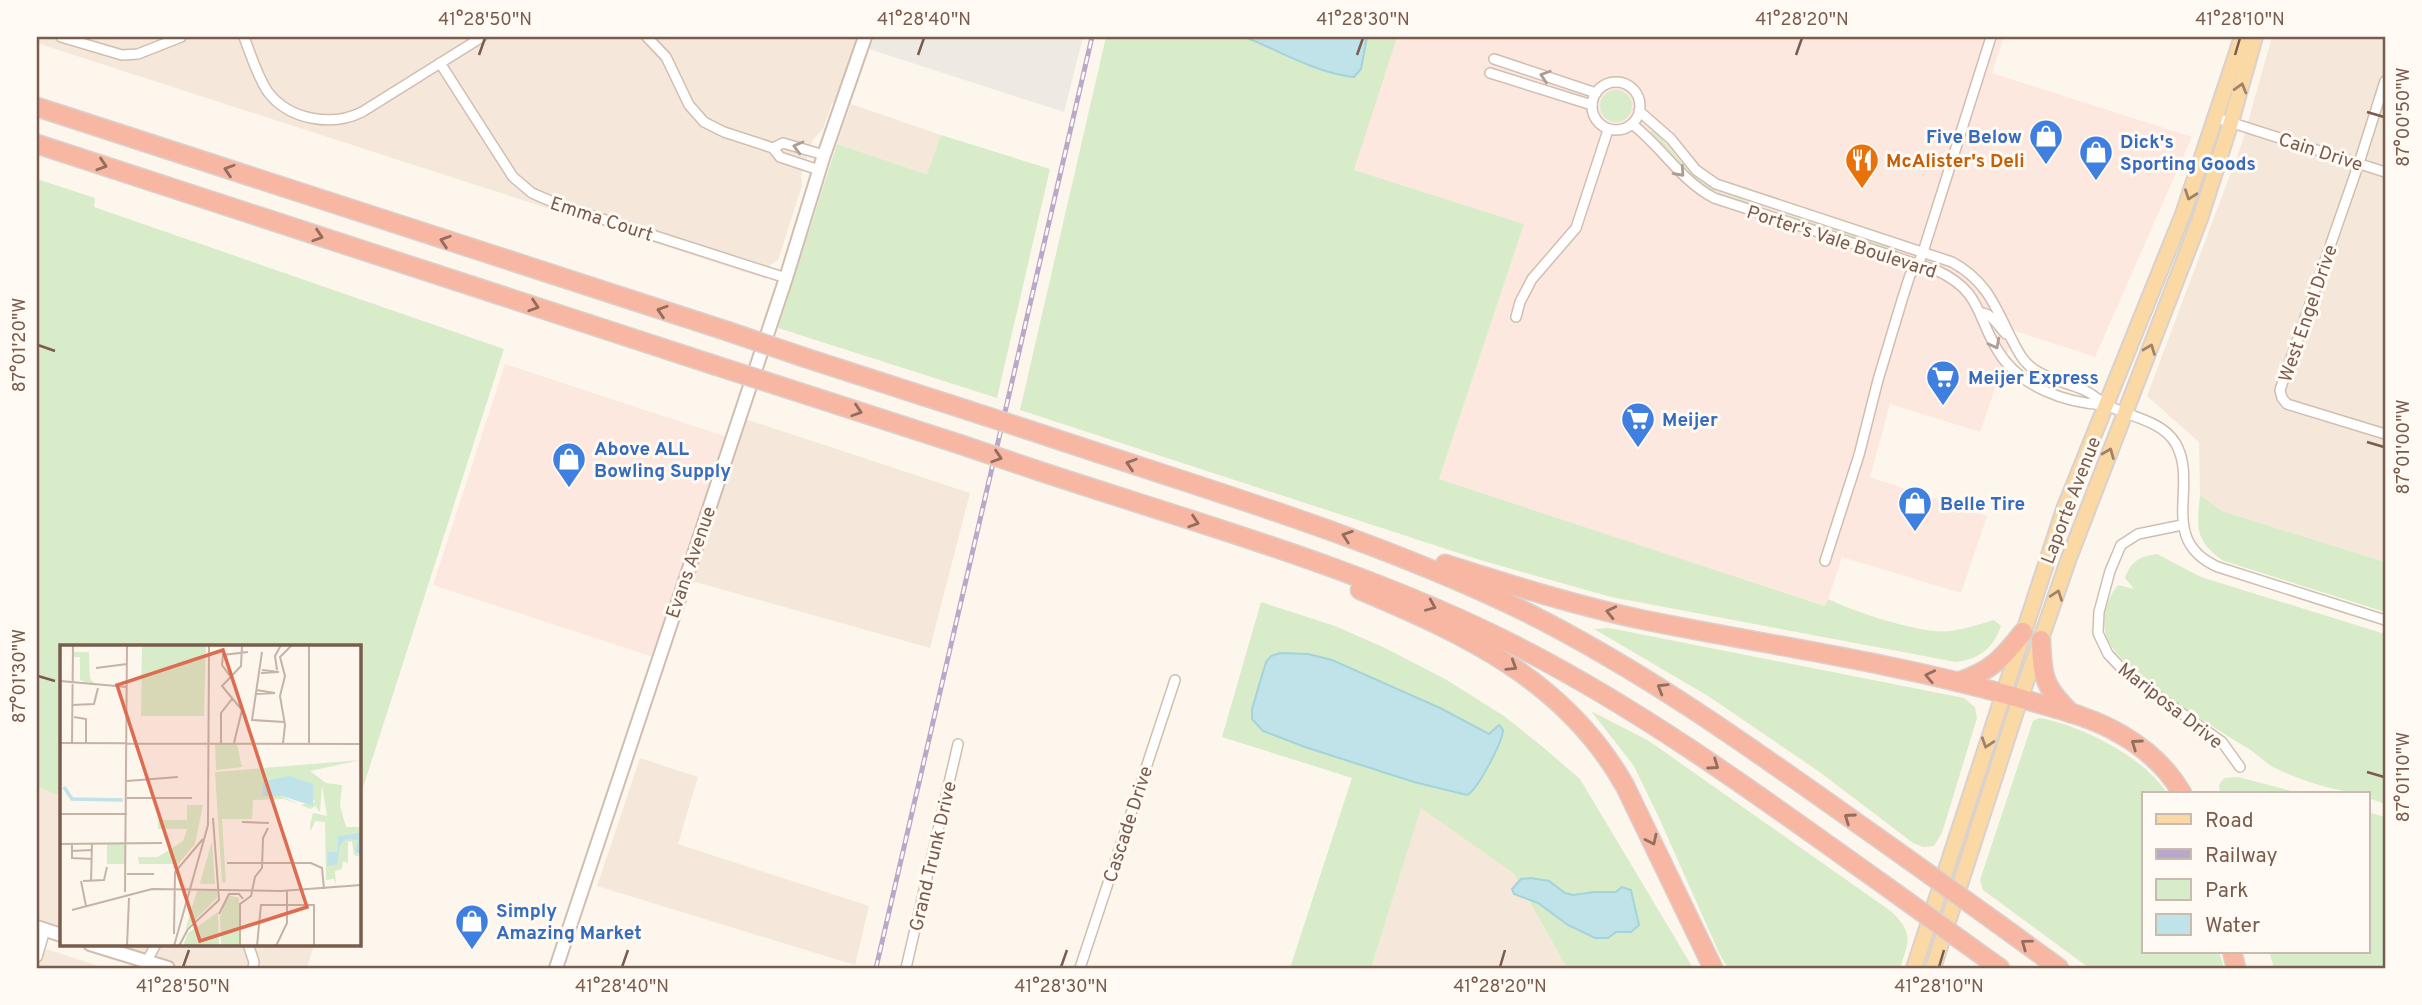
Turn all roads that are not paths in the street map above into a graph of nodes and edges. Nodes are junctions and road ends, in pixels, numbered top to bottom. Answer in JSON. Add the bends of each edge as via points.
{"nodes":[{"id":1,"x":61,"y":37,"type":"edge"},
{"id":2,"x":181,"y":37,"type":"edge"},
{"id":3,"x":244,"y":37,"type":"edge"},
{"id":4,"x":482,"y":37,"type":"edge"},
{"id":5,"x":647,"y":37,"type":"edge"},
{"id":6,"x":865,"y":37,"type":"edge"},
{"id":7,"x":1991,"y":37,"type":"edge"},
{"id":8,"x":2242,"y":37,"type":"edge"},
{"id":9,"x":2255,"y":37,"type":"edge"},
{"id":10,"x":1494,"y":59,"type":"dead end"},
{"id":11,"x":440,"y":63,"type":"junction"},
{"id":12,"x":1490,"y":73,"type":"dead end"},
{"id":13,"x":2385,"y":81,"type":"edge"},
{"id":14,"x":1596,"y":93,"type":"junction"},
{"id":15,"x":1592,"y":105,"type":"junction"},
{"id":16,"x":37,"y":107,"type":"edge"},
{"id":17,"x":1639,"y":111,"type":"junction"},
{"id":18,"x":2217,"y":118,"type":"junction"},
{"id":19,"x":2231,"y":122,"type":"junction"},
{"id":20,"x":1632,"y":124,"type":"junction"},
{"id":21,"x":1608,"y":130,"type":"junction"},
{"id":22,"x":37,"y":144,"type":"edge"},
{"id":23,"x":773,"y":148,"type":"junction"},
{"id":24,"x":824,"y":155,"type":"junction"},
{"id":25,"x":2359,"y":163,"type":"junction"},
{"id":26,"x":819,"y":170,"type":"junction"},
{"id":27,"x":2385,"y":172,"type":"edge"},
{"id":28,"x":1923,"y":252,"type":"junction"},
{"id":29,"x":1918,"y":265,"type":"junction"},
{"id":30,"x":786,"y":278,"type":"junction"},
{"id":31,"x":1981,"y":313,"type":"junction"},
{"id":32,"x":1516,"y":317,"type":"dead end"},
{"id":33,"x":2012,"y":340,"type":"junction"},
{"id":34,"x":2107,"y":405,"type":"junction"},
{"id":35,"x":2126,"y":412,"type":"junction"},
{"id":36,"x":2385,"y":434,"type":"edge"},
{"id":37,"x":2182,"y":525,"type":"junction"},
{"id":38,"x":1252,"y":541,"type":"junction"},
{"id":39,"x":1379,"y":547,"type":"junction"},
{"id":40,"x":1825,"y":561,"type":"dead end"},
{"id":41,"x":2385,"y":621,"type":"edge"},
{"id":42,"x":2023,"y":632,"type":"junction"},
{"id":43,"x":2041,"y":640,"type":"junction"},
{"id":44,"x":1175,"y":680,"type":"dead end"},
{"id":45,"x":1958,"y":682,"type":"junction"},
{"id":46,"x":2012,"y":696,"type":"junction"},
{"id":47,"x":2071,"y":713,"type":"junction"},
{"id":48,"x":958,"y":744,"type":"dead end"},
{"id":49,"x":2240,"y":767,"type":"dead end"},
{"id":50,"x":2181,"y":792,"type":"edge"},
{"id":51,"x":41,"y":929,"type":"edge"},
{"id":52,"x":60,"y":935,"type":"edge"},
{"id":53,"x":97,"y":946,"type":"edge"},
{"id":54,"x":155,"y":946,"type":"edge"},
{"id":55,"x":249,"y":946,"type":"edge"},
{"id":56,"x":37,"y":957,"type":"edge"},
{"id":57,"x":147,"y":961,"type":"junction"},
{"id":58,"x":168,"y":968,"type":"edge"},
{"id":59,"x":253,"y":968,"type":"edge"},
{"id":60,"x":556,"y":968,"type":"edge"},
{"id":61,"x":905,"y":968,"type":"edge"},
{"id":62,"x":1080,"y":968,"type":"edge"},
{"id":63,"x":1713,"y":968,"type":"edge"},
{"id":64,"x":1914,"y":968,"type":"edge"},
{"id":65,"x":1933,"y":968,"type":"edge"},
{"id":66,"x":2000,"y":968,"type":"edge"},
{"id":67,"x":2059,"y":968,"type":"edge"}],
"edges":[{"from":1,"to":2,"type":"street","via":[[122,55],[138,54]]},
{"from":3,"to":11,"type":"street","via":[[272,96],[288,109],[321,120],[351,117]]},
{"from":4,"to":11,"type":"street"},
{"from":5,"to":23,"type":"street","via":[[666,57],[696,115],[713,128]]},
{"from":6,"to":24,"type":"street","name":"Evans Avenue"},
{"from":7,"to":28,"type":"street"},
{"from":8,"to":18,"type":"main road","name":"Laporte Avenue"},
{"from":19,"to":9,"type":"main road","name":"Laporte Avenue","one_way":true},
{"from":14,"to":10,"type":"street","one_way":true},
{"from":11,"to":30,"type":"street","name":"Emma Court","via":[[507,170],[532,193]]},
{"from":12,"to":15,"type":"street"},
{"from":13,"to":25,"type":"street","name":"West Engel Drive"},
{"from":14,"to":15,"type":"street"},
{"from":14,"to":17,"type":"street","via":[[1607,84],[1623,83],[1637,94]]},
{"from":15,"to":21,"type":"street","via":[[1594,118]]},
{"from":39,"to":16,"type":"highway","one_way":true,"bridge":true},
{"from":17,"to":20,"type":"street"},
{"from":17,"to":28,"type":"street","name":"Porter's Vale Boulevard","via":[[1671,139],[1696,170],[1716,184]]},
{"from":18,"to":19,"type":"street","name":"Cain Drive"},
{"from":18,"to":34,"type":"main road","name":"Laporte Avenue","one_way":true},
{"from":19,"to":25,"type":"street","name":"Cain Drive"},
{"from":35,"to":19,"type":"main road","name":"Laporte Avenue","one_way":true,"via":[[2200,219]]},
{"from":20,"to":21,"type":"street"},
{"from":20,"to":29,"type":"street","name":"Porter's Vale Boulevard","one_way":true,"via":[[1650,137],[1686,180],[1714,198]]},
{"from":21,"to":32,"type":"street","via":[[1576,228],[1538,269]]},
{"from":22,"to":38,"type":"highway","one_way":true,"bridge":true},
{"from":24,"to":23,"type":"street","one_way":true,"via":[[783,143]]},
{"from":23,"to":26,"type":"street","via":[[780,157]]},
{"from":24,"to":26,"type":"street","name":"Evans Avenue"},
{"from":25,"to":27,"type":"street","name":"Cain Drive"},
{"from":25,"to":36,"type":"street","name":"West Engel Drive","via":[[2280,390],[2287,404]]},
{"from":26,"to":30,"type":"street","name":"Evans Avenue"},
{"from":28,"to":29,"type":"street"},
{"from":28,"to":33,"type":"street","name":"Porter's Vale Boulevard","via":[[1969,271],[1989,295]]},
{"from":29,"to":31,"type":"street","name":"Porter's Vale Boulevard","via":[[1954,279]]},
{"from":29,"to":40,"type":"street","via":[[1902,300]]},
{"from":30,"to":60,"type":"street","name":"Evans Avenue"},
{"from":31,"to":33,"type":"street","via":[[1991,316]]},
{"from":31,"to":34,"type":"street","name":"Porter's Vale Boulevard","one_way":true,"via":[[1997,350],[2024,379],[2083,404]]},
{"from":33,"to":34,"type":"street","name":"Porter's Vale Boulevard","via":[[2035,370],[2087,391]]},
{"from":34,"to":35,"type":"street","name":"Porter's Vale Boulevard"},
{"from":34,"to":42,"type":"main road","name":"Laporte Avenue","via":[[2064,509]]},
{"from":35,"to":37,"type":"street","name":"Porter's Vale Boulevard","via":[[2156,426],[2175,443],[2182,468]]},
{"from":43,"to":35,"type":"main road","name":"Laporte Avenue","one_way":true},
{"from":37,"to":41,"type":"street","via":[[2192,547],[2209,563]]},
{"from":37,"to":49,"type":"street","name":"Mariposa Drive","via":[[2138,534],[2121,545],[2099,612],[2098,633],[2108,654],[2128,674],[2222,742]]},
{"from":38,"to":63,"type":"highway","one_way":true,"via":[[1490,652],[1555,698],[1609,757]]},
{"from":38,"to":66,"type":"highway","one_way":true,"bridge":true,"via":[[1392,590],[1533,654],[1660,728]]},
{"from":45,"to":39,"type":"highway","one_way":true,"via":[[1605,611]]},
{"from":67,"to":39,"type":"highway","one_way":true,"bridge":true,"via":[[1687,704],[1629,668],[1523,611]]},
{"from":42,"to":45,"type":"highway","via":[[1992,667]]},
{"from":42,"to":46,"type":"main road","name":"Laporte Avenue"},
{"from":43,"to":46,"type":"main road","name":"Laporte Avenue"},
{"from":43,"to":47,"type":"highway","via":[[2048,686]]},
{"from":44,"to":62,"type":"street","name":"Cascade Drive"},
{"from":45,"to":46,"type":"highway"},
{"from":46,"to":47,"type":"highway"},
{"from":46,"to":64,"type":"main road","name":"Laporte Avenue","one_way":true},
{"from":46,"to":65,"type":"main road","name":"Laporte Avenue"},
{"from":50,"to":47,"type":"highway","one_way":true,"via":[[2143,748]]},
{"from":48,"to":61,"type":"street","name":"Grand Trunk Drive"},
{"from":51,"to":52,"type":"street"},
{"from":51,"to":56,"type":"street"},
{"from":53,"to":57,"type":"street"},
{"from":54,"to":57,"type":"street"},
{"from":55,"to":59,"type":"street"},
{"from":57,"to":58,"type":"street"}]}
